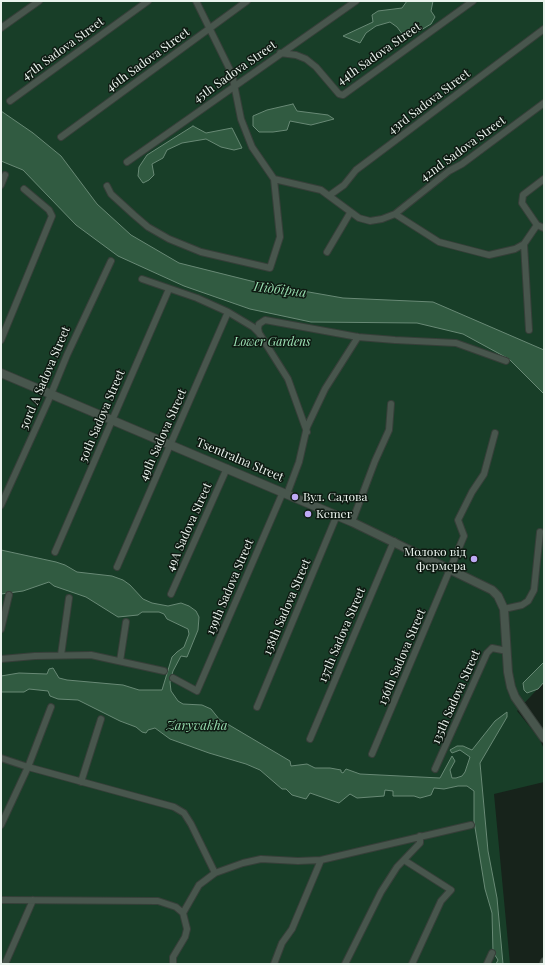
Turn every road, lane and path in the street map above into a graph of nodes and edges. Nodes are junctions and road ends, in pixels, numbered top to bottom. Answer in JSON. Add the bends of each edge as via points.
{"nodes":[{"id":1,"x":40,"y":1,"type":"edge"},
{"id":2,"x":148,"y":1,"type":"edge"},
{"id":3,"x":196,"y":1,"type":"edge"},
{"id":4,"x":247,"y":1,"type":"edge"},
{"id":5,"x":356,"y":1,"type":"edge"},
{"id":6,"x":473,"y":1,"type":"edge"},
{"id":7,"x":1,"y":28,"type":"edge"},
{"id":8,"x":208,"y":29,"type":"junction"},
{"id":9,"x":544,"y":29,"type":"edge"},
{"id":10,"x":280,"y":53,"type":"junction"},
{"id":11,"x":235,"y":85,"type":"junction"},
{"id":12,"x":10,"y":101,"type":"dead end"},
{"id":13,"x":544,"y":103,"type":"edge"},
{"id":14,"x":61,"y":137,"type":"dead end"},
{"id":15,"x":127,"y":162,"type":"dead end"},
{"id":16,"x":5,"y":175,"type":"dead end"},
{"id":17,"x":274,"y":179,"type":"junction"},
{"id":18,"x":544,"y":179,"type":"edge"},
{"id":19,"x":1,"y":185,"type":"edge"},
{"id":20,"x":107,"y":186,"type":"dead end"},
{"id":21,"x":24,"y":189,"type":"dead end"},
{"id":22,"x":330,"y":195,"type":"junction"},
{"id":23,"x":350,"y":213,"type":"junction"},
{"id":24,"x":395,"y":214,"type":"junction"},
{"id":25,"x":537,"y":225,"type":"junction"},
{"id":26,"x":544,"y":228,"type":"edge"},
{"id":27,"x":524,"y":244,"type":"junction"},
{"id":28,"x":327,"y":252,"type":"dead end"},
{"id":29,"x":111,"y":261,"type":"dead end"},
{"id":30,"x":142,"y":279,"type":"dead end"},
{"id":31,"x":169,"y":288,"type":"junction"},
{"id":32,"x":228,"y":312,"type":"junction"},
{"id":33,"x":529,"y":330,"type":"dead end"},
{"id":34,"x":257,"y":331,"type":"junction"},
{"id":35,"x":358,"y":336,"type":"junction"},
{"id":36,"x":1,"y":340,"type":"edge"},
{"id":37,"x":506,"y":361,"type":"dead end"},
{"id":38,"x":1,"y":373,"type":"edge"},
{"id":39,"x":50,"y":396,"type":"junction"},
{"id":40,"x":391,"y":404,"type":"dead end"},
{"id":41,"x":113,"y":420,"type":"junction"},
{"id":42,"x":307,"y":432,"type":"junction"},
{"id":43,"x":495,"y":434,"type":"dead end"},
{"id":44,"x":171,"y":444,"type":"junction"},
{"id":45,"x":227,"y":468,"type":"junction"},
{"id":46,"x":285,"y":493,"type":"junction"},
{"id":47,"x":1,"y":505,"type":"edge"},
{"id":48,"x":337,"y":515,"type":"junction"},
{"id":49,"x":352,"y":522,"type":"junction"},
{"id":50,"x":540,"y":532,"type":"dead end"},
{"id":51,"x":394,"y":541,"type":"junction"},
{"id":52,"x":55,"y":552,"type":"dead end"},
{"id":53,"x":117,"y":566,"type":"dead end"},
{"id":54,"x":452,"y":569,"type":"junction"},
{"id":55,"x":171,"y":594,"type":"dead end"},
{"id":56,"x":9,"y":596,"type":"dead end"},
{"id":57,"x":69,"y":598,"type":"dead end"},
{"id":58,"x":504,"y":609,"type":"junction"},
{"id":59,"x":126,"y":622,"type":"dead end"},
{"id":60,"x":1,"y":630,"type":"edge"},
{"id":61,"x":507,"y":651,"type":"junction"},
{"id":62,"x":61,"y":655,"type":"junction"},
{"id":63,"x":1,"y":659,"type":"edge"},
{"id":64,"x":120,"y":661,"type":"junction"},
{"id":65,"x":164,"y":671,"type":"dead end"},
{"id":66,"x":173,"y":678,"type":"dead end"},
{"id":67,"x":51,"y":707,"type":"dead end"},
{"id":68,"x":257,"y":707,"type":"dead end"},
{"id":69,"x":102,"y":718,"type":"dead end"},
{"id":70,"x":544,"y":738,"type":"edge"},
{"id":71,"x":310,"y":739,"type":"dead end"},
{"id":72,"x":372,"y":754,"type":"dead end"},
{"id":73,"x":1,"y":758,"type":"edge"},
{"id":74,"x":28,"y":767,"type":"junction"},
{"id":75,"x":435,"y":770,"type":"dead end"},
{"id":76,"x":81,"y":782,"type":"junction"},
{"id":77,"x":1,"y":825,"type":"edge"},
{"id":78,"x":471,"y":825,"type":"dead end"},
{"id":79,"x":420,"y":836,"type":"junction"},
{"id":80,"x":321,"y":860,"type":"junction"},
{"id":81,"x":404,"y":860,"type":"junction"},
{"id":82,"x":216,"y":873,"type":"junction"},
{"id":83,"x":1,"y":900,"type":"edge"},
{"id":84,"x":33,"y":900,"type":"junction"},
{"id":85,"x":183,"y":913,"type":"junction"},
{"id":86,"x":492,"y":953,"type":"dead end"},
{"id":87,"x":544,"y":961,"type":"edge"},
{"id":88,"x":5,"y":964,"type":"edge"},
{"id":89,"x":174,"y":964,"type":"edge"},
{"id":90,"x":274,"y":964,"type":"edge"},
{"id":91,"x":345,"y":964,"type":"edge"},
{"id":92,"x":412,"y":964,"type":"edge"},
{"id":93,"x":487,"y":964,"type":"edge"},
{"id":94,"x":543,"y":964,"type":"edge"}],
"edges":[{"from":1,"to":7,"type":"street"},
{"from":2,"to":12,"type":"street","name":"47th Sadova Street"},
{"from":3,"to":8,"type":"street"},
{"from":4,"to":8,"type":"street","name":"46th Sadova Street"},
{"from":5,"to":10,"type":"street","name":"45th Sadova Street"},
{"from":6,"to":10,"type":"street","name":"44th Sadova Street","via":[[343,95],[339,94],[306,59]]},
{"from":8,"to":11,"type":"street","via":[[232,74]]},
{"from":8,"to":14,"type":"street","name":"46th Sadova Street"},
{"from":9,"to":22,"type":"street","name":"43rd Sadova Street","via":[[356,170],[344,185]]},
{"from":10,"to":11,"type":"street","name":"45th Sadova Street"},
{"from":11,"to":15,"type":"street","name":"45th Sadova Street"},
{"from":11,"to":17,"type":"street","via":[[241,119],[252,147]]},
{"from":13,"to":24,"type":"street","name":"42nd Sadova Street","via":[[449,171]]},
{"from":16,"to":19,"type":"street"},
{"from":17,"to":20,"type":"street","via":[[280,237],[270,268],[201,252],[169,239],[148,227],[111,194]]},
{"from":17,"to":22,"type":"street","via":[[306,185]]},
{"from":18,"to":25,"type":"street","via":[[523,195],[522,203]]},
{"from":21,"to":36,"type":"street","via":[[49,210],[52,216]]},
{"from":22,"to":23,"type":"street"},
{"from":23,"to":24,"type":"street","name":"42nd Sadova Street","via":[[370,221],[382,220]]},
{"from":23,"to":28,"type":"street"},
{"from":24,"to":27,"type":"street","via":[[438,242],[489,255],[515,249]]},
{"from":25,"to":26,"type":"street"},
{"from":25,"to":27,"type":"street"},
{"from":27,"to":33,"type":"street"},
{"from":29,"to":39,"type":"street","name":"50rd A Sadova Street"},
{"from":30,"to":31,"type":"street"},
{"from":31,"to":32,"type":"street"},
{"from":31,"to":41,"type":"street","name":"50th Sadova Street"},
{"from":32,"to":34,"type":"street"},
{"from":32,"to":44,"type":"street","name":"49th Sadova Street"},
{"from":34,"to":35,"type":"street","via":[[265,320]]},
{"from":34,"to":42,"type":"street","via":[[288,379]]},
{"from":35,"to":37,"type":"street","via":[[456,343]]},
{"from":35,"to":42,"type":"street","name":"139th Sadova Street","via":[[325,389]]},
{"from":38,"to":39,"type":"street","name":"Tsentralna Street"},
{"from":39,"to":41,"type":"street","name":"Tsentralna Street"},
{"from":39,"to":47,"type":"street","name":"50rd A Sadova Street"},
{"from":40,"to":49,"type":"street","via":[[389,430]]},
{"from":41,"to":44,"type":"street","name":"Tsentralna Street"},
{"from":41,"to":52,"type":"street","name":"50th Sadova Street"},
{"from":42,"to":46,"type":"street","name":"139th Sadova Street","via":[[299,462]]},
{"from":43,"to":54,"type":"street","name":"136th Sadova Street","via":[[484,474],[458,520],[464,536]]},
{"from":44,"to":45,"type":"street","name":"Tsentralna Street"},
{"from":44,"to":53,"type":"street","name":"49th Sadova Street"},
{"from":45,"to":46,"type":"street","name":"Tsentralna Street"},
{"from":45,"to":55,"type":"street","name":"49A Sadova Street"},
{"from":46,"to":48,"type":"street","name":"Tsentralna Street"},
{"from":46,"to":66,"type":"street","name":"139th Sadova Street","via":[[197,691]]},
{"from":48,"to":49,"type":"street","name":"Tsentralna Street"},
{"from":48,"to":68,"type":"street","name":"138th Sadova Street"},
{"from":49,"to":51,"type":"street","name":"Tsentralna Street"},
{"from":50,"to":58,"type":"street","via":[[534,590],[528,601],[522,605]]},
{"from":51,"to":54,"type":"street","name":"Tsentralna Street"},
{"from":51,"to":71,"type":"street","name":"137th Sadova Street"},
{"from":54,"to":58,"type":"street","name":"Tsentralna Street","via":[[492,590]]},
{"from":54,"to":72,"type":"street","name":"136th Sadova Street"},
{"from":56,"to":60,"type":"street"},
{"from":57,"to":62,"type":"street"},
{"from":58,"to":61,"type":"street","name":"Tsentralna Street"},
{"from":59,"to":64,"type":"street"},
{"from":61,"to":70,"type":"street","name":"Tsentralna Street","via":[[512,688]]},
{"from":61,"to":75,"type":"street","name":"135th Sadova Street","via":[[492,648],[487,653]]},
{"from":62,"to":63,"type":"street"},
{"from":62,"to":64,"type":"street","via":[[91,655]]},
{"from":64,"to":65,"type":"street"},
{"from":67,"to":74,"type":"street"},
{"from":69,"to":76,"type":"street"},
{"from":73,"to":74,"type":"street"},
{"from":74,"to":76,"type":"street"},
{"from":74,"to":77,"type":"street"},
{"from":76,"to":82,"type":"street","via":[[174,807],[184,813]]},
{"from":78,"to":79,"type":"street"},
{"from":79,"to":80,"type":"street"},
{"from":79,"to":81,"type":"street","via":[[420,843]]},
{"from":80,"to":82,"type":"street","via":[[261,859]]},
{"from":80,"to":90,"type":"street"},
{"from":81,"to":91,"type":"street","via":[[380,892]]},
{"from":81,"to":92,"type":"street","via":[[451,890],[442,901]]},
{"from":82,"to":85,"type":"street","via":[[199,884]]},
{"from":83,"to":84,"type":"street"},
{"from":84,"to":85,"type":"street","via":[[158,900],[176,907]]},
{"from":84,"to":88,"type":"street"},
{"from":85,"to":89,"type":"street","via":[[188,930],[173,956]]},
{"from":86,"to":93,"type":"street"},
{"from":87,"to":94,"type":"street"}]}
